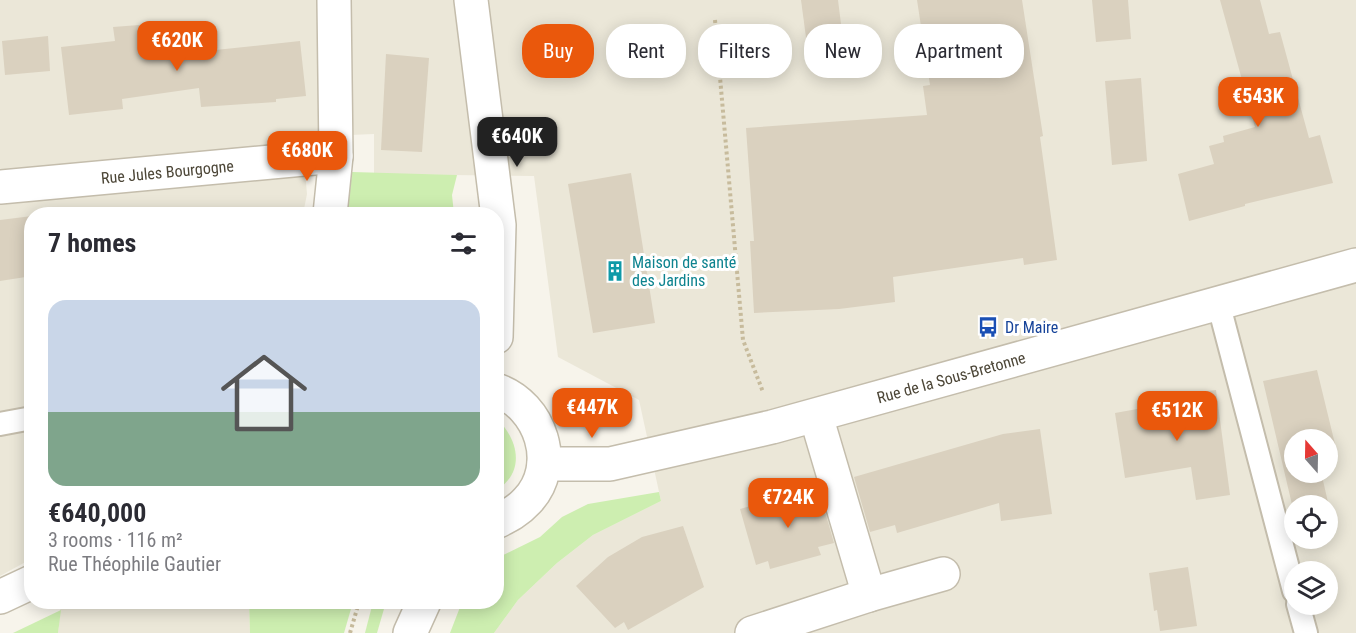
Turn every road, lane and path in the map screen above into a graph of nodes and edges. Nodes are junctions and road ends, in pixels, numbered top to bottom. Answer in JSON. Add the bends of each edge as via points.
{"nodes":[{"id":1,"x":334,"y":0,"type":"edge"},
{"id":2,"x":471,"y":0,"type":"edge"},
{"id":3,"x":715,"y":20,"type":"dead end"},
{"id":4,"x":336,"y":156,"type":"junction"},
{"id":5,"x":0,"y":187,"type":"edge"},
{"id":6,"x":331,"y":207,"type":"edge"},
{"id":7,"x":497,"y":207,"type":"edge"},
{"id":8,"x":1356,"y":265,"type":"edge"},
{"id":9,"x":1218,"y":302,"type":"junction"},
{"id":10,"x":504,"y":394,"type":"edge"},
{"id":11,"x":816,"y":416,"type":"junction"},
{"id":12,"x":24,"y":420,"type":"edge"},
{"id":13,"x":0,"y":424,"type":"edge"},
{"id":14,"x":772,"y":427,"type":"junction"},
{"id":15,"x":544,"y":464,"type":"junction"},
{"id":16,"x":504,"y":518,"type":"edge"},
{"id":17,"x":1286,"y":561,"type":"edge"},
{"id":18,"x":943,"y":574,"type":"dead end"},
{"id":19,"x":24,"y":586,"type":"edge"},
{"id":20,"x":869,"y":595,"type":"junction"},
{"id":21,"x":0,"y":597,"type":"edge"},
{"id":22,"x":357,"y":609,"type":"edge"},
{"id":23,"x":421,"y":609,"type":"edge"},
{"id":24,"x":1301,"y":615,"type":"edge"},
{"id":25,"x":350,"y":633,"type":"edge"},
{"id":26,"x":410,"y":633,"type":"edge"},
{"id":27,"x":752,"y":633,"type":"edge"},
{"id":28,"x":1306,"y":633,"type":"edge"}],
"edges":[{"from":1,"to":4,"type":"street"},
{"from":2,"to":7,"type":"street"},
{"from":3,"to":14,"type":"path","via":[[743,340],[769,408]]},
{"from":4,"to":5,"type":"street","name":"Rue Jules Bourgogne"},
{"from":4,"to":6,"type":"street"},
{"from":8,"to":9,"type":"street","name":"Rue de la Sous-Bretonne"},
{"from":9,"to":11,"type":"street","name":"Rue de la Sous-Bretonne"},
{"from":9,"to":17,"type":"lane"},
{"from":10,"to":15,"type":"street","via":[[515,399],[539,428]]},
{"from":11,"to":14,"type":"street","name":"Rue de la Sous-Bretonne"},
{"from":11,"to":20,"type":"street"},
{"from":12,"to":13,"type":"lane"},
{"from":14,"to":15,"type":"street","name":"Rue de la Sous-Bretonne","via":[[610,464]]},
{"from":15,"to":16,"type":"street","via":[[529,500]]},
{"from":18,"to":20,"type":"street"},
{"from":19,"to":21,"type":"street"},
{"from":20,"to":27,"type":"street"},
{"from":22,"to":25,"type":"path"},
{"from":23,"to":26,"type":"street"},
{"from":24,"to":28,"type":"lane"}]}
